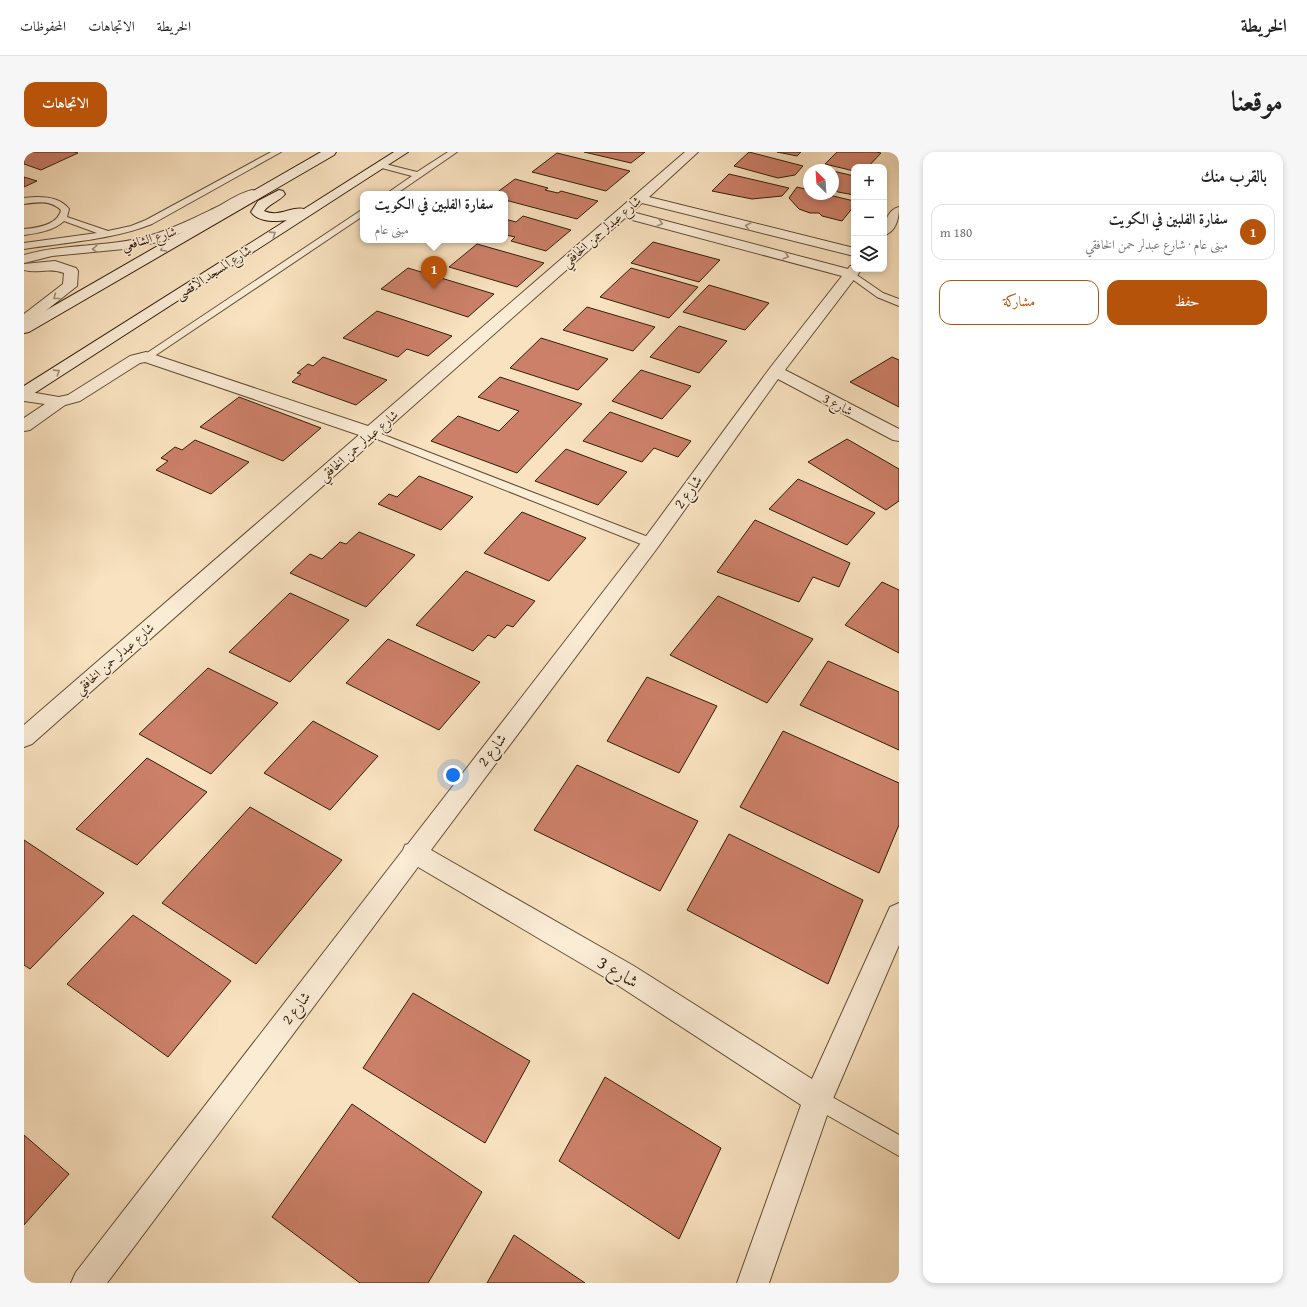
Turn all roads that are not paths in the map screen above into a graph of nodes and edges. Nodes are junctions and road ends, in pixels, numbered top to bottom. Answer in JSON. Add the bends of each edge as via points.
{"nodes":[{"id":1,"x":277,"y":152,"type":"edge"},
{"id":2,"x":402,"y":152,"type":"edge"},
{"id":3,"x":453,"y":152,"type":"edge"},
{"id":4,"x":692,"y":152,"type":"edge"},
{"id":5,"x":335,"y":154,"type":"edge"},
{"id":6,"x":381,"y":165,"type":"junction"},
{"id":7,"x":418,"y":175,"type":"junction"},
{"id":8,"x":287,"y":177,"type":"junction"},
{"id":9,"x":394,"y":191,"type":"edge"},
{"id":10,"x":639,"y":198,"type":"junction"},
{"id":11,"x":24,"y":201,"type":"edge"},
{"id":12,"x":321,"y":203,"type":"junction"},
{"id":13,"x":899,"y":211,"type":"edge"},
{"id":14,"x":622,"y":213,"type":"junction"},
{"id":15,"x":360,"y":214,"type":"edge"},
{"id":16,"x":63,"y":218,"type":"junction"},
{"id":17,"x":887,"y":227,"type":"edge"},
{"id":18,"x":24,"y":232,"type":"edge"},
{"id":19,"x":108,"y":234,"type":"junction"},
{"id":20,"x":24,"y":246,"type":"edge"},
{"id":21,"x":24,"y":259,"type":"edge"},
{"id":22,"x":851,"y":264,"type":"edge"},
{"id":23,"x":851,"y":265,"type":"edge"},
{"id":24,"x":24,"y":267,"type":"edge"},
{"id":25,"x":851,"y":268,"type":"edge"},
{"id":26,"x":859,"y":272,"type":"edge"},
{"id":27,"x":899,"y":303,"type":"edge"},
{"id":28,"x":24,"y":321,"type":"edge"},
{"id":29,"x":24,"y":329,"type":"edge"},
{"id":30,"x":146,"y":357,"type":"junction"},
{"id":31,"x":776,"y":371,"type":"junction"},
{"id":32,"x":24,"y":393,"type":"edge"},
{"id":33,"x":24,"y":396,"type":"edge"},
{"id":34,"x":59,"y":402,"type":"junction"},
{"id":35,"x":24,"y":426,"type":"edge"},
{"id":36,"x":371,"y":433,"type":"junction"},
{"id":37,"x":899,"y":436,"type":"edge"},
{"id":38,"x":651,"y":543,"type":"junction"},
{"id":39,"x":24,"y":738,"type":"edge"},
{"id":40,"x":414,"y":852,"type":"junction"},
{"id":41,"x":899,"y":915,"type":"edge"},
{"id":42,"x":818,"y":1099,"type":"junction"},
{"id":43,"x":899,"y":1146,"type":"edge"},
{"id":44,"x":87,"y":1283,"type":"edge"},
{"id":45,"x":753,"y":1283,"type":"edge"}],
"edges":[{"from":1,"to":19,"type":"lane","via":[[149,222]]},
{"from":2,"to":6,"type":"street","name":"شارع المسجد الاقصى"},
{"from":3,"to":7,"type":"lane"},
{"from":4,"to":10,"type":"street","name":"شارع عبدلر حمن الخافقي"},
{"from":5,"to":8,"type":"street"},
{"from":5,"to":12,"type":"street","via":[[263,204],[257,212],[272,218],[292,215]]},
{"from":6,"to":7,"type":"lane"},
{"from":6,"to":12,"type":"street","name":"شارع المسجد الاقصى"},
{"from":7,"to":9,"type":"lane"},
{"from":8,"to":21,"type":"street","name":"شارع الشافعي","one_way":true,"via":[[171,233],[139,243],[111,248],[65,250]]},
{"from":8,"to":29,"type":"street","one_way":true},
{"from":10,"to":14,"type":"street","name":"شارع عبدلر حمن الخافقي"},
{"from":22,"to":10,"type":"street","one_way":true},
{"from":11,"to":16,"type":"lane","via":[[55,202],[65,209]]},
{"from":32,"to":12,"type":"street","name":"شارع المسجد الاقصى","one_way":true},
{"from":13,"to":17,"type":"street"},
{"from":14,"to":23,"type":"street","one_way":true},
{"from":14,"to":36,"type":"street","name":"شارع عبدلر حمن الخافقي"},
{"from":15,"to":30,"type":"lane"},
{"from":16,"to":18,"type":"lane","via":[[48,227]]},
{"from":16,"to":19,"type":"lane"},
{"from":19,"to":20,"type":"lane"},
{"from":24,"to":28,"type":"street","one_way":true,"via":[[55,265],[71,271],[70,286]]},
{"from":25,"to":31,"type":"street","name":"شارع 2"},
{"from":26,"to":27,"type":"lane","via":[[880,295]]},
{"from":30,"to":34,"type":"street","via":[[130,362],[74,398]]},
{"from":30,"to":36,"type":"street"},
{"from":31,"to":37,"type":"street","name":"شارع 3"},
{"from":31,"to":38,"type":"street","name":"شارع 2"},
{"from":33,"to":34,"type":"street"},
{"from":34,"to":35,"type":"street"},
{"from":36,"to":38,"type":"lane"},
{"from":36,"to":39,"type":"street","name":"شارع عبدلر حمن الخافقي"},
{"from":38,"to":40,"type":"street","name":"شارع 2"},
{"from":40,"to":42,"type":"street","name":"شارع 3","via":[[624,975]]},
{"from":40,"to":44,"type":"street","name":"شارع 2"},
{"from":41,"to":42,"type":"street"},
{"from":42,"to":43,"type":"lane"},
{"from":42,"to":45,"type":"street"}]}
